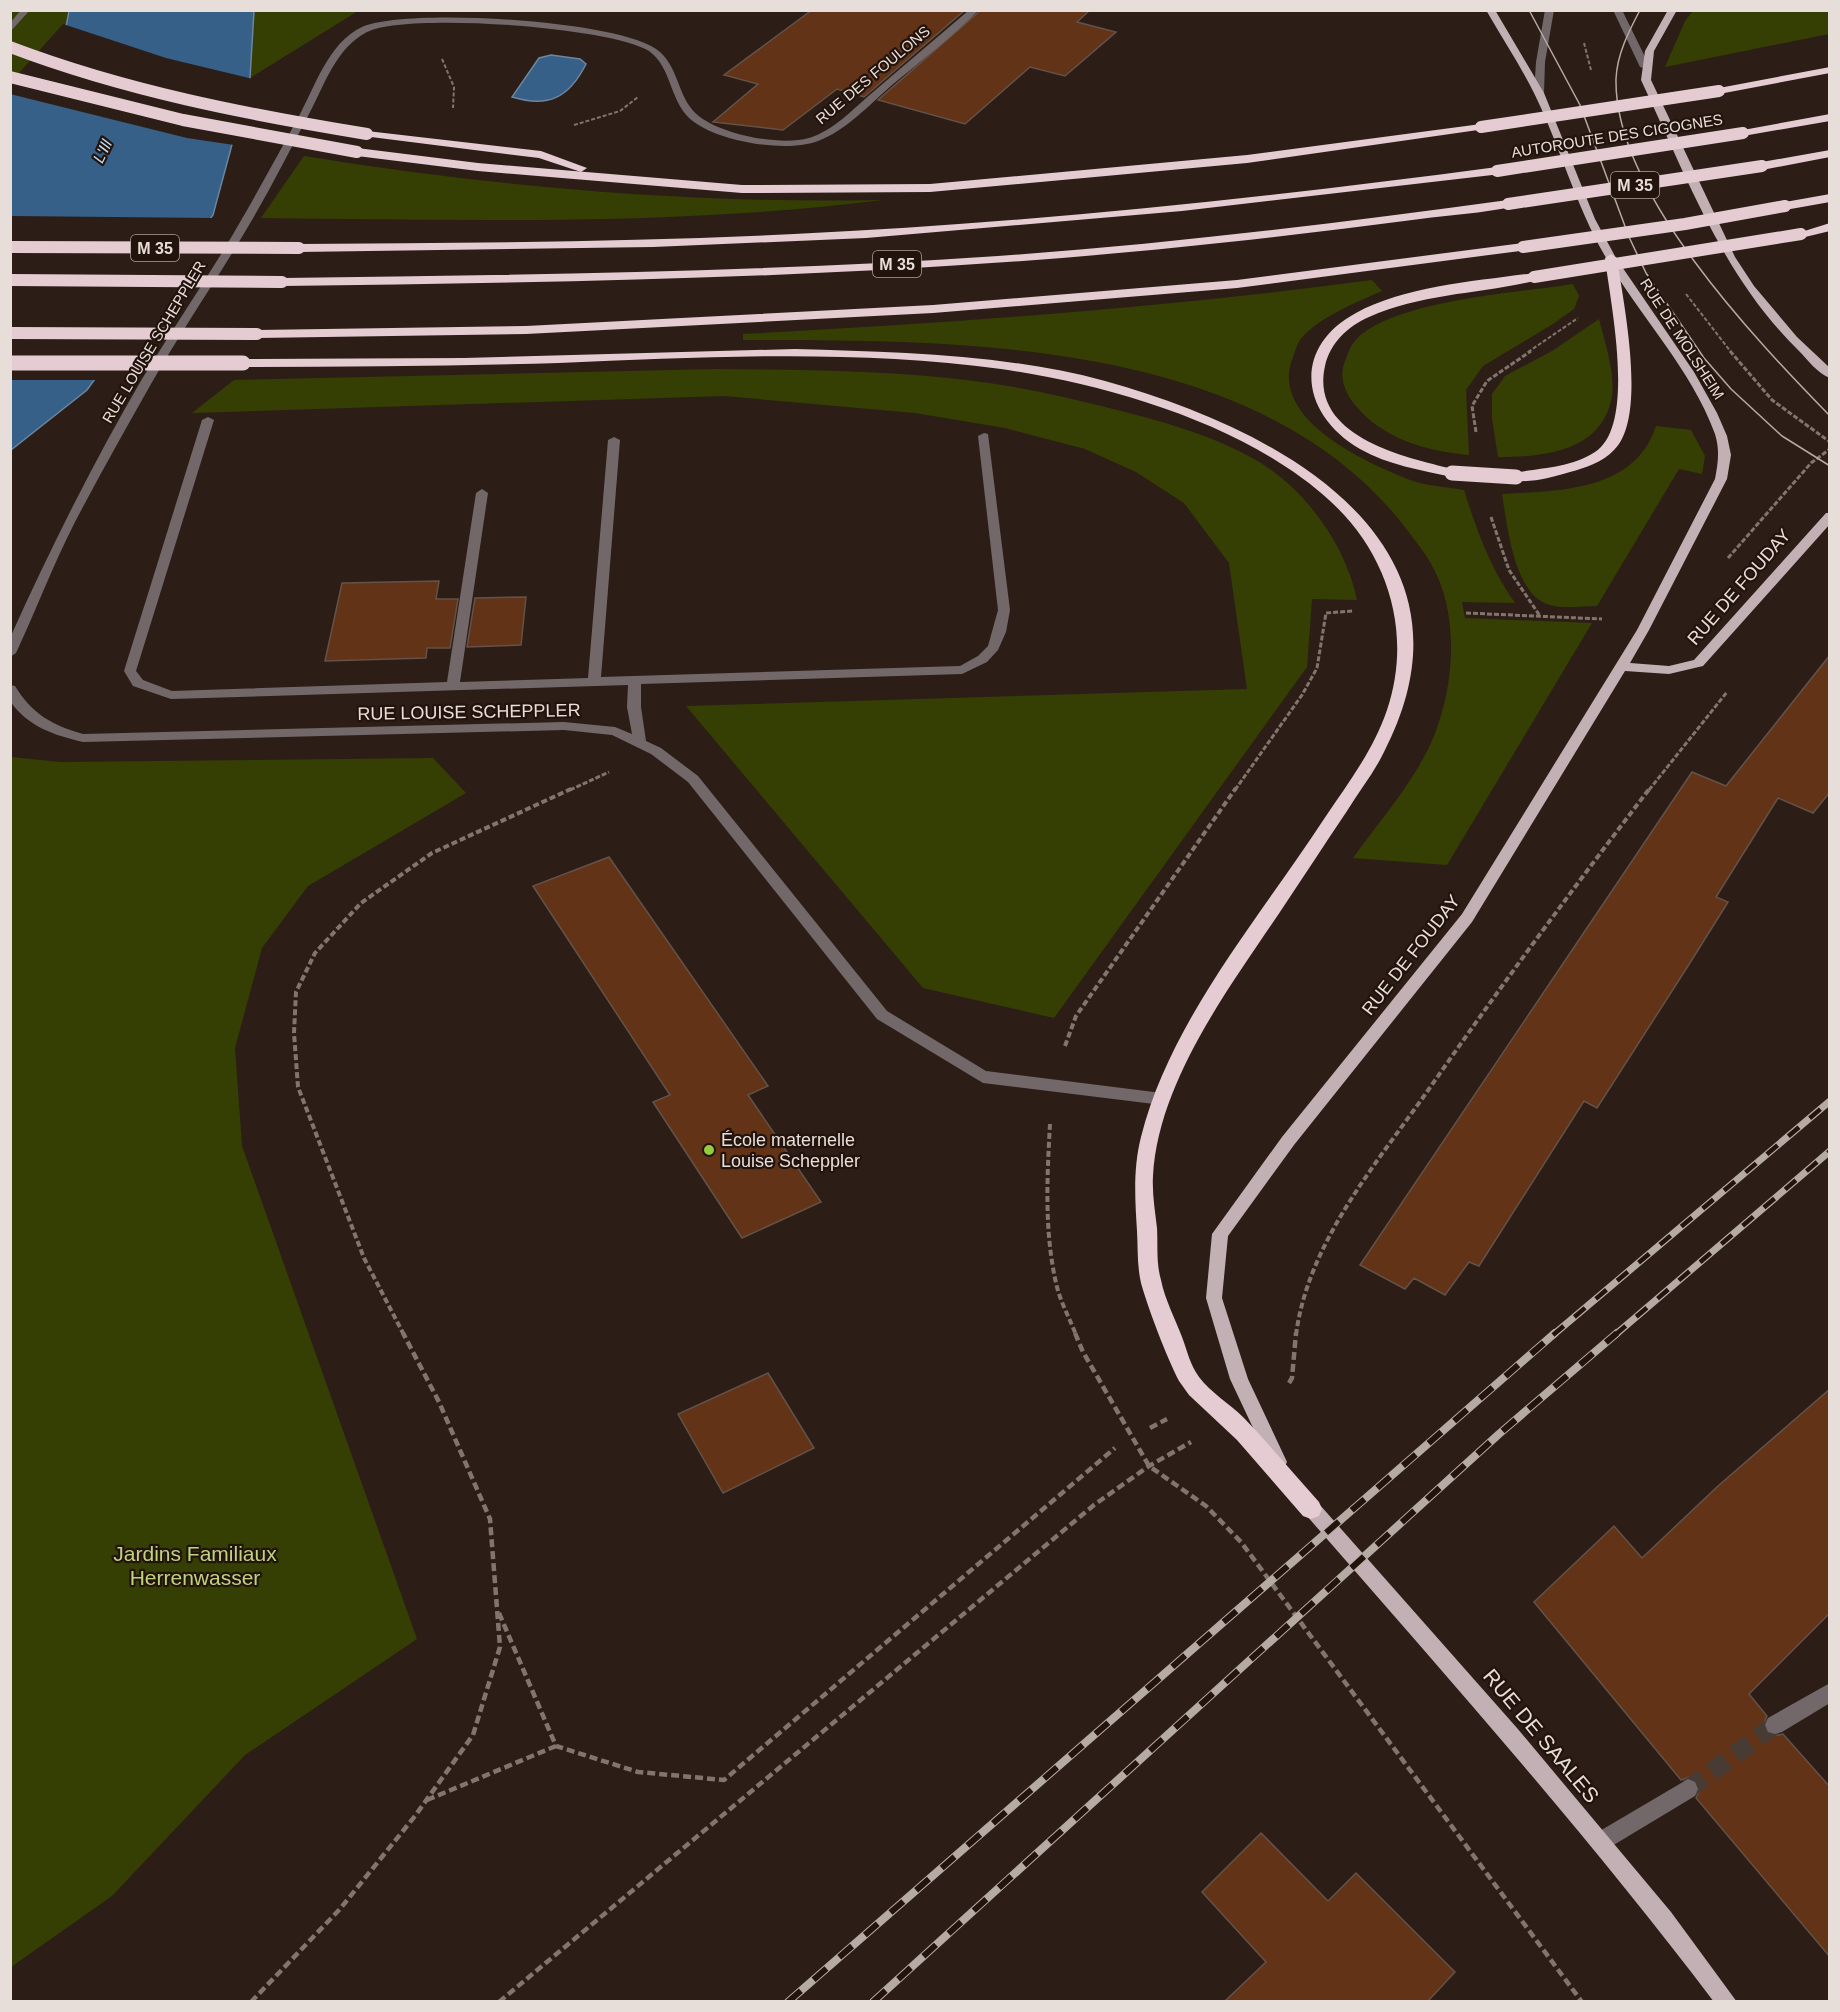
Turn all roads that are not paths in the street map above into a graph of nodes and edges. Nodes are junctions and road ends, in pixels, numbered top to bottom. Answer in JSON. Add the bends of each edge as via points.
{"nodes":[{"id":1,"x":26,"y":10,"type":"edge"},
{"id":2,"x":975,"y":10,"type":"edge"},
{"id":3,"x":1490,"y":10,"type":"edge"},
{"id":4,"x":1550,"y":10,"type":"edge"},
{"id":5,"x":1617,"y":10,"type":"edge"},
{"id":6,"x":1673,"y":10,"type":"edge"},
{"id":7,"x":10,"y":29,"type":"edge"},
{"id":8,"x":10,"y":47,"type":"edge"},
{"id":9,"x":338,"y":54,"type":"joint"},
{"id":10,"x":1830,"y":59,"type":"edge"},
{"id":11,"x":1645,"y":67,"type":"junction"},
{"id":12,"x":1830,"y":70,"type":"edge"},
{"id":13,"x":10,"y":77,"type":"edge"},
{"id":14,"x":1752,"y":84,"type":"junction"},
{"id":15,"x":1539,"y":93,"type":"junction"},
{"id":16,"x":1830,"y":117,"type":"edge"},
{"id":17,"x":1830,"y":153,"type":"edge"},
{"id":18,"x":614,"y":179,"type":"junction"},
{"id":19,"x":1830,"y":198,"type":"edge"},
{"id":20,"x":1830,"y":227,"type":"edge"},
{"id":21,"x":10,"y":247,"type":"edge"},
{"id":22,"x":1611,"y":258,"type":"junction"},
{"id":23,"x":10,"y":280,"type":"edge"},
{"id":24,"x":10,"y":333,"type":"edge"},
{"id":25,"x":10,"y":363,"type":"edge"},
{"id":26,"x":1830,"y":375,"type":"edge"},
{"id":27,"x":208,"y":420,"type":"dead end"},
{"id":28,"x":984,"y":436,"type":"dead end"},
{"id":29,"x":614,"y":440,"type":"dead end"},
{"id":30,"x":482,"y":493,"type":"dead end"},
{"id":31,"x":1830,"y":516,"type":"edge"},
{"id":32,"x":10,"y":653,"type":"edge"},
{"id":33,"x":1620,"y":666,"type":"junction"},
{"id":34,"x":635,"y":681,"type":"junction"},
{"id":35,"x":594,"y":682,"type":"junction"},
{"id":36,"x":453,"y":687,"type":"junction"},
{"id":37,"x":10,"y":689,"type":"edge"},
{"id":38,"x":640,"y":743,"type":"junction"},
{"id":39,"x":1162,"y":1099,"type":"junction"},
{"id":40,"x":1311,"y":1509,"type":"junction"},
{"id":41,"x":1830,"y":1692,"type":"edge"},
{"id":42,"x":1775,"y":1725,"type":"tunnel mouth"},
{"id":43,"x":1688,"y":1789,"type":"tunnel mouth"},
{"id":44,"x":1600,"y":1842,"type":"junction"},
{"id":45,"x":1727,"y":2001,"type":"edge"}],
"edges":[{"from":1,"to":7,"type":"street"},
{"from":2,"to":9,"type":"street","name":"RUE DES FOULONS","via":[[841,124],[804,142],[764,141],[703,122],[686,108],[672,73],[658,52],[637,42],[599,33],[530,23],[409,21],[365,28]]},
{"from":3,"to":15,"type":"main road","name":"RUE DE MOLSHEIM"},
{"from":4,"to":15,"type":"street","via":[[1538,74]]},
{"from":5,"to":11,"type":"street"},
{"from":6,"to":11,"type":"main road","via":[[1658,32]]},
{"from":8,"to":18,"type":"highway","bridge":true,"via":[[156,93],[367,134],[541,155]]},
{"from":9,"to":32,"type":"street","name":"RUE LOUISE SCHEPPLER","via":[[325,71],[247,220],[147,381],[68,524]]},
{"from":10,"to":14,"type":"highway"},
{"from":11,"to":26,"type":"main road","via":[[1646,80],[1730,257],[1750,288],[1793,339]]},
{"from":12,"to":14,"type":"highway"},
{"from":13,"to":18,"type":"highway","bridge":true,"via":[[144,114],[226,130],[357,152]]},
{"from":14,"to":18,"type":"highway","bridge":true,"via":[[1246,159],[930,188],[742,189]]},
{"from":15,"to":22,"type":"main road","name":"RUE DE MOLSHEIM","via":[[1590,219]]},
{"from":16,"to":21,"type":"highway","name":"AUTOROUTE DES CIGOGNES","number":"M 35","bridge":true,"via":[[1497,171],[1195,207],[866,234],[702,242],[299,248]]},
{"from":17,"to":23,"type":"highway","number":"M 35","bridge":true,"via":[[1508,204],[1078,253],[551,279]]},
{"from":19,"to":24,"type":"highway","bridge":true,"via":[[1685,224],[1237,284],[933,309],[526,330]]},
{"from":20,"to":22,"type":"highway","bridge":true,"via":[[1801,234],[1534,277],[1451,290],[1378,309],[1346,325],[1318,359],[1316,390],[1324,409],[1363,445],[1398,461],[1452,473],[1516,477],[1575,467],[1612,445],[1624,416],[1625,388]]},
{"from":22,"to":33,"type":"main road","name":"RUE DE MOLSHEIM","via":[[1688,372],[1711,413],[1725,455],[1720,479],[1650,617]]},
{"from":25,"to":39,"type":"highway","bridge":true,"via":[[494,361],[752,353],[899,357],[1090,381],[1147,395],[1239,432],[1324,487],[1355,514],[1377,544],[1394,578],[1406,620],[1407,664],[1375,755],[1214,997],[1175,1064]]},
{"from":27,"to":36,"type":"street","via":[[130,671],[138,684],[171,695]]},
{"from":28,"to":34,"type":"street","via":[[1005,610],[1000,635],[987,659],[962,670]]},
{"from":29,"to":35,"type":"street"},
{"from":30,"to":36,"type":"street"},
{"from":31,"to":33,"type":"main road","name":"RUE DE FOUDAY","via":[[1698,663],[1669,670]]},
{"from":33,"to":40,"type":"main road","name":"RUE DE FOUDAY","via":[[1467,918],[1288,1141],[1220,1234],[1214,1298],[1229,1349],[1272,1454]]},
{"from":34,"to":35,"type":"street"},
{"from":34,"to":38,"type":"street","via":[[634,707]]},
{"from":35,"to":36,"type":"street"},
{"from":37,"to":38,"type":"street","name":"RUE LOUISE SCHEPPLER","via":[[19,705],[46,728],[83,738],[564,726],[615,731]]},
{"from":38,"to":39,"type":"street","name":"RUE LOUISE SCHEPPLER","via":[[693,779],[882,1015],[984,1077]]},
{"from":39,"to":40,"type":"highway","via":[[1143,1169],[1150,1277],[1187,1377],[1232,1419]]},
{"from":40,"to":44,"type":"main road","name":"RUE DE SAALES"},
{"from":41,"to":42,"type":"street"},
{"from":43,"to":44,"type":"street"},
{"from":44,"to":45,"type":"main road","name":"RUE DE SAALES"}]}
